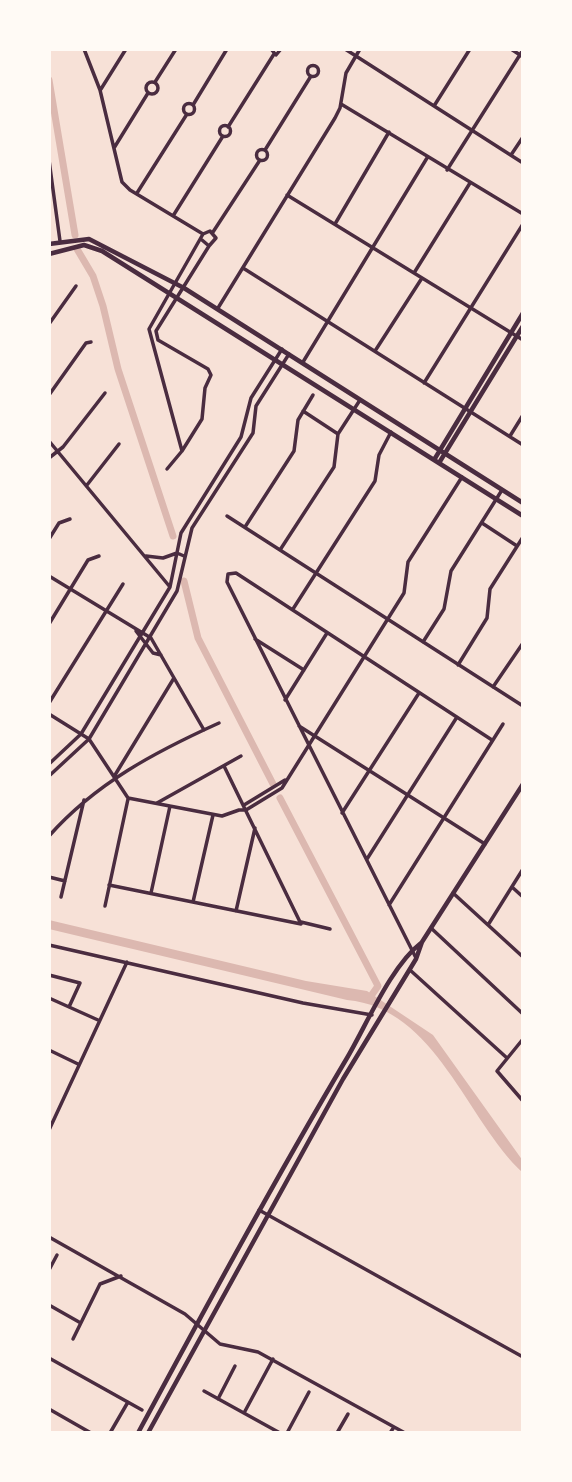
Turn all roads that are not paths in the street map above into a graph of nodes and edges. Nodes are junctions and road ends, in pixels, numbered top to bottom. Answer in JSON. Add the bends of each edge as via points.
{"nodes":[{"id":1,"x":83,"y":49,"type":"edge"},
{"id":2,"x":126,"y":49,"type":"edge"},
{"id":3,"x":176,"y":49,"type":"edge"},
{"id":4,"x":227,"y":49,"type":"edge"},
{"id":5,"x":271,"y":49,"type":"edge"},
{"id":6,"x":281,"y":49,"type":"edge"},
{"id":7,"x":345,"y":49,"type":"edge"},
{"id":8,"x":360,"y":49,"type":"edge"},
{"id":9,"x":470,"y":49,"type":"edge"},
{"id":10,"x":511,"y":49,"type":"edge"},
{"id":11,"x":274,"y":54,"type":"junction"},
{"id":12,"x":522,"y":54,"type":"edge"},
{"id":13,"x":356,"y":56,"type":"junction"},
{"id":14,"x":311,"y":76,"type":"dead end"},
{"id":15,"x":155,"y":82,"type":"junction"},
{"id":16,"x":100,"y":90,"type":"junction"},
{"id":17,"x":148,"y":93,"type":"junction"},
{"id":18,"x":192,"y":104,"type":"junction"},
{"id":19,"x":341,"y":104,"type":"junction"},
{"id":20,"x":434,"y":106,"type":"junction"},
{"id":21,"x":187,"y":114,"type":"junction"},
{"id":22,"x":228,"y":127,"type":"junction"},
{"id":23,"x":472,"y":130,"type":"junction"},
{"id":24,"x":389,"y":132,"type":"junction"},
{"id":25,"x":223,"y":136,"type":"junction"},
{"id":26,"x":523,"y":137,"type":"edge"},
{"id":27,"x":114,"y":148,"type":"junction"},
{"id":28,"x":265,"y":150,"type":"junction"},
{"id":29,"x":511,"y":155,"type":"junction"},
{"id":30,"x":427,"y":158,"type":"junction"},
{"id":31,"x":49,"y":160,"type":"edge"},
{"id":32,"x":260,"y":160,"type":"junction"},
{"id":33,"x":523,"y":163,"type":"edge"},
{"id":34,"x":447,"y":170,"type":"junction"},
{"id":35,"x":470,"y":183,"type":"junction"},
{"id":36,"x":137,"y":193,"type":"junction"},
{"id":37,"x":287,"y":195,"type":"junction"},
{"id":38,"x":523,"y":215,"type":"edge"},
{"id":39,"x":173,"y":216,"type":"junction"},
{"id":40,"x":523,"y":224,"type":"edge"},
{"id":41,"x":335,"y":225,"type":"junction"},
{"id":42,"x":213,"y":232,"type":"junction"},
{"id":43,"x":202,"y":237,"type":"junction"},
{"id":44,"x":60,"y":241,"type":"junction"},
{"id":45,"x":49,"y":244,"type":"edge"},
{"id":46,"x":209,"y":246,"type":"junction"},
{"id":47,"x":373,"y":248,"type":"junction"},
{"id":48,"x":49,"y":254,"type":"edge"},
{"id":49,"x":243,"y":268,"type":"junction"},
{"id":50,"x":414,"y":274,"type":"junction"},
{"id":51,"x":422,"y":278,"type":"junction"},
{"id":52,"x":175,"y":284,"type":"junction"},
{"id":53,"x":76,"y":286,"type":"dead end"},
{"id":54,"x":184,"y":288,"type":"junction"},
{"id":55,"x":169,"y":294,"type":"junction"},
{"id":56,"x":176,"y":298,"type":"junction"},
{"id":57,"x":218,"y":308,"type":"junction"},
{"id":58,"x":471,"y":308,"type":"junction"},
{"id":59,"x":523,"y":313,"type":"edge"},
{"id":60,"x":329,"y":322,"type":"junction"},
{"id":61,"x":49,"y":324,"type":"edge"},
{"id":62,"x":523,"y":326,"type":"edge"},
{"id":63,"x":511,"y":333,"type":"junction"},
{"id":64,"x":156,"y":335,"type":"junction"},
{"id":65,"x":149,"y":336,"type":"junction"},
{"id":66,"x":517,"y":337,"type":"junction"},
{"id":67,"x":523,"y":340,"type":"edge"},
{"id":68,"x":91,"y":342,"type":"dead end"},
{"id":69,"x":282,"y":349,"type":"junction"},
{"id":70,"x":375,"y":351,"type":"junction"},
{"id":71,"x":289,"y":354,"type":"junction"},
{"id":72,"x":276,"y":359,"type":"junction"},
{"id":73,"x":303,"y":362,"type":"junction"},
{"id":74,"x":283,"y":363,"type":"junction"},
{"id":75,"x":425,"y":383,"type":"junction"},
{"id":76,"x":105,"y":393,"type":"dead end"},
{"id":77,"x":49,"y":395,"type":"edge"},
{"id":78,"x":313,"y":395,"type":"dead end"},
{"id":79,"x":360,"y":400,"type":"junction"},
{"id":80,"x":465,"y":408,"type":"junction"},
{"id":81,"x":354,"y":409,"type":"junction"},
{"id":82,"x":303,"y":411,"type":"junction"},
{"id":83,"x":471,"y":412,"type":"junction"},
{"id":84,"x":523,"y":415,"type":"edge"},
{"id":85,"x":391,"y":432,"type":"junction"},
{"id":86,"x":338,"y":434,"type":"junction"},
{"id":87,"x":510,"y":436,"type":"junction"},
{"id":88,"x":49,"y":441,"type":"edge"},
{"id":89,"x":119,"y":444,"type":"dead end"},
{"id":90,"x":523,"y":444,"type":"edge"},
{"id":91,"x":439,"y":450,"type":"junction"},
{"id":92,"x":57,"y":451,"type":"junction"},
{"id":93,"x":182,"y":451,"type":"junction"},
{"id":94,"x":445,"y":454,"type":"junction"},
{"id":95,"x":49,"y":458,"type":"edge"},
{"id":96,"x":434,"y":460,"type":"junction"},
{"id":97,"x":439,"y":463,"type":"junction"},
{"id":98,"x":167,"y":469,"type":"dead end"},
{"id":99,"x":462,"y":477,"type":"junction"},
{"id":100,"x":87,"y":485,"type":"junction"},
{"id":101,"x":502,"y":490,"type":"junction"},
{"id":102,"x":497,"y":499,"type":"junction"},
{"id":103,"x":523,"y":503,"type":"edge"},
{"id":104,"x":228,"y":516,"type":"dead end"},
{"id":105,"x":523,"y":516,"type":"edge"},
{"id":106,"x":70,"y":519,"type":"dead end"},
{"id":107,"x":482,"y":523,"type":"junction"},
{"id":108,"x":245,"y":527,"type":"junction"},
{"id":109,"x":523,"y":537,"type":"edge"},
{"id":110,"x":49,"y":538,"type":"edge"},
{"id":111,"x":517,"y":546,"type":"junction"},
{"id":112,"x":280,"y":550,"type":"junction"},
{"id":113,"x":177,"y":553,"type":"junction"},
{"id":114,"x":144,"y":555,"type":"junction"},
{"id":115,"x":99,"y":556,"type":"dead end"},
{"id":116,"x":184,"y":556,"type":"junction"},
{"id":117,"x":316,"y":573,"type":"junction"},
{"id":118,"x":49,"y":576,"type":"edge"},
{"id":119,"x":122,"y":584,"type":"dead end"},
{"id":120,"x":170,"y":587,"type":"junction"},
{"id":121,"x":71,"y":589,"type":"junction"},
{"id":122,"x":292,"y":610,"type":"junction"},
{"id":123,"x":106,"y":612,"type":"junction"},
{"id":124,"x":388,"y":619,"type":"junction"},
{"id":125,"x":49,"y":624,"type":"edge"},
{"id":126,"x":136,"y":631,"type":"junction"},
{"id":127,"x":144,"y":633,"type":"junction"},
{"id":128,"x":327,"y":633,"type":"junction"},
{"id":129,"x":151,"y":638,"type":"junction"},
{"id":130,"x":253,"y":638,"type":"junction"},
{"id":131,"x":140,"y":639,"type":"junction"},
{"id":132,"x":423,"y":642,"type":"junction"},
{"id":133,"x":523,"y":643,"type":"edge"},
{"id":134,"x":145,"y":646,"type":"junction"},
{"id":135,"x":161,"y":655,"type":"junction"},
{"id":136,"x":364,"y":656,"type":"junction"},
{"id":137,"x":458,"y":664,"type":"junction"},
{"id":138,"x":304,"y":670,"type":"junction"},
{"id":139,"x":174,"y":678,"type":"junction"},
{"id":140,"x":493,"y":687,"type":"junction"},
{"id":141,"x":419,"y":692,"type":"junction"},
{"id":142,"x":285,"y":700,"type":"junction"},
{"id":143,"x":49,"y":703,"type":"edge"},
{"id":144,"x":523,"y":706,"type":"edge"},
{"id":145,"x":49,"y":715,"type":"edge"},
{"id":146,"x":457,"y":717,"type":"junction"},
{"id":147,"x":219,"y":723,"type":"dead end"},
{"id":148,"x":503,"y":724,"type":"dead end"},
{"id":149,"x":298,"y":725,"type":"junction"},
{"id":150,"x":204,"y":730,"type":"junction"},
{"id":151,"x":81,"y":734,"type":"junction"},
{"id":152,"x":314,"y":735,"type":"junction"},
{"id":153,"x":89,"y":739,"type":"junction"},
{"id":154,"x":492,"y":740,"type":"junction"},
{"id":155,"x":308,"y":745,"type":"junction"},
{"id":156,"x":241,"y":756,"type":"dead end"},
{"id":157,"x":49,"y":764,"type":"edge"},
{"id":158,"x":224,"y":766,"type":"junction"},
{"id":159,"x":369,"y":771,"type":"junction"},
{"id":160,"x":49,"y":776,"type":"edge"},
{"id":161,"x":114,"y":777,"type":"junction"},
{"id":162,"x":523,"y":784,"type":"edge"},
{"id":163,"x":407,"y":795,"type":"junction"},
{"id":164,"x":128,"y":798,"type":"junction"},
{"id":165,"x":85,"y":799,"type":"junction"},
{"id":166,"x":155,"y":804,"type":"junction"},
{"id":167,"x":170,"y":806,"type":"junction"},
{"id":168,"x":245,"y":808,"type":"junction"},
{"id":169,"x":342,"y":813,"type":"junction"},
{"id":170,"x":213,"y":815,"type":"junction"},
{"id":171,"x":444,"y":818,"type":"junction"},
{"id":172,"x":255,"y":826,"type":"junction"},
{"id":173,"x":49,"y":835,"type":"edge"},
{"id":174,"x":485,"y":844,"type":"junction"},
{"id":175,"x":367,"y":859,"type":"junction"},
{"id":176,"x":523,"y":869,"type":"edge"},
{"id":177,"x":49,"y":877,"type":"edge"},
{"id":178,"x":65,"y":881,"type":"junction"},
{"id":179,"x":109,"y":885,"type":"junction"},
{"id":180,"x":512,"y":887,"type":"junction"},
{"id":181,"x":453,"y":893,"type":"junction"},
{"id":182,"x":151,"y":894,"type":"junction"},
{"id":183,"x":61,"y":897,"type":"dead end"},
{"id":184,"x":523,"y":897,"type":"edge"},
{"id":185,"x":193,"y":902,"type":"junction"},
{"id":186,"x":389,"y":905,"type":"junction"},
{"id":187,"x":105,"y":906,"type":"dead end"},
{"id":188,"x":236,"y":911,"type":"junction"},
{"id":189,"x":300,"y":923,"type":"junction"},
{"id":190,"x":488,"y":925,"type":"junction"},
{"id":191,"x":431,"y":928,"type":"junction"},
{"id":192,"x":330,"y":929,"type":"dead end"},
{"id":193,"x":422,"y":942,"type":"junction"},
{"id":194,"x":49,"y":945,"type":"edge"},
{"id":195,"x":412,"y":950,"type":"junction"},
{"id":196,"x":523,"y":957,"type":"edge"},
{"id":197,"x":416,"y":959,"type":"junction"},
{"id":198,"x":127,"y":962,"type":"junction"},
{"id":199,"x":410,"y":970,"type":"junction"},
{"id":200,"x":49,"y":975,"type":"edge"},
{"id":201,"x":390,"y":984,"type":"junction"},
{"id":202,"x":398,"y":989,"type":"junction"},
{"id":203,"x":49,"y":999,"type":"edge"},
{"id":204,"x":69,"y":1007,"type":"junction"},
{"id":205,"x":523,"y":1014,"type":"edge"},
{"id":206,"x":372,"y":1015,"type":"junction"},
{"id":207,"x":99,"y":1021,"type":"junction"},
{"id":208,"x":523,"y":1040,"type":"edge"},
{"id":209,"x":49,"y":1050,"type":"edge"},
{"id":210,"x":507,"y":1058,"type":"junction"},
{"id":211,"x":78,"y":1064,"type":"junction"},
{"id":212,"x":522,"y":1100,"type":"edge"},
{"id":213,"x":49,"y":1130,"type":"edge"},
{"id":214,"x":259,"y":1210,"type":"junction"},
{"id":215,"x":267,"y":1215,"type":"junction"},
{"id":216,"x":49,"y":1237,"type":"edge"},
{"id":217,"x":57,"y":1255,"type":"dead end"},
{"id":218,"x":49,"y":1269,"type":"edge"},
{"id":219,"x":121,"y":1276,"type":"junction"},
{"id":220,"x":49,"y":1305,"type":"edge"},
{"id":221,"x":79,"y":1322,"type":"junction"},
{"id":222,"x":197,"y":1323,"type":"junction"},
{"id":223,"x":204,"y":1330,"type":"junction"},
{"id":224,"x":73,"y":1339,"type":"dead end"},
{"id":225,"x":523,"y":1357,"type":"edge"},
{"id":226,"x":49,"y":1358,"type":"edge"},
{"id":227,"x":273,"y":1359,"type":"junction"},
{"id":228,"x":235,"y":1366,"type":"dead end"},
{"id":229,"x":204,"y":1391,"type":"dead end"},
{"id":230,"x":309,"y":1392,"type":"dead end"},
{"id":231,"x":218,"y":1399,"type":"junction"},
{"id":232,"x":128,"y":1402,"type":"junction"},
{"id":233,"x":49,"y":1409,"type":"edge"},
{"id":234,"x":142,"y":1410,"type":"dead end"},
{"id":235,"x":244,"y":1413,"type":"junction"},
{"id":236,"x":348,"y":1415,"type":"dead end"},
{"id":237,"x":394,"y":1427,"type":"junction"},
{"id":238,"x":91,"y":1433,"type":"edge"},
{"id":239,"x":110,"y":1433,"type":"edge"},
{"id":240,"x":138,"y":1433,"type":"edge"},
{"id":241,"x":148,"y":1433,"type":"edge"},
{"id":242,"x":280,"y":1433,"type":"edge"},
{"id":243,"x":286,"y":1433,"type":"edge"},
{"id":244,"x":337,"y":1433,"type":"edge"},
{"id":245,"x":390,"y":1433,"type":"edge"},
{"id":246,"x":405,"y":1433,"type":"edge"}],
"edges":[{"from":1,"to":16,"type":"street"},
{"from":2,"to":16,"type":"street"},
{"from":3,"to":15,"type":"street"},
{"from":4,"to":18,"type":"street"},
{"from":5,"to":11,"type":"street"},
{"from":6,"to":11,"type":"street"},
{"from":7,"to":13,"type":"street"},
{"from":8,"to":13,"type":"street"},
{"from":9,"to":20,"type":"street"},
{"from":10,"to":12,"type":"street"},
{"from":11,"to":22,"type":"street"},
{"from":12,"to":23,"type":"street"},
{"from":13,"to":19,"type":"street","via":[[346,73]]},
{"from":13,"to":20,"type":"street"},
{"from":14,"to":28,"type":"street"},
{"from":15,"to":17,"type":"street","via":[[146,84]]},
{"from":15,"to":17,"type":"street","via":[[158,90]]},
{"from":16,"to":27,"type":"street"},
{"from":17,"to":27,"type":"street"},
{"from":18,"to":21,"type":"street","via":[[184,107]]},
{"from":18,"to":21,"type":"street","via":[[194,113]]},
{"from":19,"to":24,"type":"street"},
{"from":19,"to":37,"type":"street"},
{"from":20,"to":23,"type":"street"},
{"from":21,"to":36,"type":"street"},
{"from":22,"to":25,"type":"street","via":[[229,134]]},
{"from":22,"to":25,"type":"street","via":[[220,128]]},
{"from":23,"to":29,"type":"street"},
{"from":23,"to":34,"type":"street"},
{"from":24,"to":30,"type":"street"},
{"from":24,"to":41,"type":"street"},
{"from":25,"to":39,"type":"street"},
{"from":26,"to":29,"type":"street"},
{"from":27,"to":36,"type":"street","via":[[122,182]]},
{"from":28,"to":32,"type":"street","via":[[266,158]]},
{"from":28,"to":32,"type":"street","via":[[257,152]]},
{"from":29,"to":33,"type":"street"},
{"from":30,"to":34,"type":"street"},
{"from":30,"to":47,"type":"street"},
{"from":31,"to":44,"type":"street"},
{"from":32,"to":42,"type":"street"},
{"from":34,"to":35,"type":"street"},
{"from":35,"to":38,"type":"street"},
{"from":35,"to":50,"type":"street"},
{"from":36,"to":39,"type":"street"},
{"from":37,"to":41,"type":"street"},
{"from":37,"to":49,"type":"street"},
{"from":39,"to":43,"type":"street"},
{"from":40,"to":58,"type":"street"},
{"from":41,"to":47,"type":"street"},
{"from":42,"to":43,"type":"street"},
{"from":42,"to":46,"type":"street","via":[[216,241]]},
{"from":43,"to":46,"type":"street"},
{"from":43,"to":52,"type":"street"},
{"from":44,"to":45,"type":"street"},
{"from":44,"to":52,"type":"street","via":[[79,238],[104,244]]},
{"from":46,"to":54,"type":"street"},
{"from":47,"to":50,"type":"street"},
{"from":47,"to":60,"type":"street"},
{"from":48,"to":55,"type":"street","via":[[75,245],[90,246]]},
{"from":49,"to":57,"type":"street"},
{"from":49,"to":60,"type":"street"},
{"from":50,"to":51,"type":"street"},
{"from":51,"to":58,"type":"street"},
{"from":51,"to":70,"type":"street"},
{"from":52,"to":54,"type":"street"},
{"from":52,"to":55,"type":"street"},
{"from":53,"to":61,"type":"street"},
{"from":54,"to":56,"type":"street"},
{"from":54,"to":57,"type":"street"},
{"from":55,"to":56,"type":"street"},
{"from":55,"to":65,"type":"street","via":[[150,324]]},
{"from":56,"to":64,"type":"street"},
{"from":56,"to":72,"type":"street"},
{"from":57,"to":69,"type":"street"},
{"from":58,"to":63,"type":"street"},
{"from":58,"to":75,"type":"street"},
{"from":59,"to":63,"type":"street"},
{"from":60,"to":70,"type":"street"},
{"from":60,"to":73,"type":"street"},
{"from":62,"to":66,"type":"street"},
{"from":63,"to":66,"type":"street"},
{"from":63,"to":80,"type":"street"},
{"from":64,"to":65,"type":"street"},
{"from":64,"to":93,"type":"street","via":[[211,375],[202,419]]},
{"from":65,"to":93,"type":"street"},
{"from":66,"to":67,"type":"street"},
{"from":66,"to":83,"type":"street"},
{"from":68,"to":77,"type":"street"},
{"from":69,"to":71,"type":"street"},
{"from":69,"to":72,"type":"street"},
{"from":70,"to":75,"type":"street"},
{"from":71,"to":73,"type":"street"},
{"from":71,"to":74,"type":"street"},
{"from":72,"to":74,"type":"street"},
{"from":72,"to":113,"type":"street","via":[[251,398],[241,438],[181,533]]},
{"from":73,"to":79,"type":"street"},
{"from":74,"to":81,"type":"street"},
{"from":74,"to":116,"type":"street","via":[[256,406],[253,433],[192,528]]},
{"from":75,"to":80,"type":"street"},
{"from":76,"to":92,"type":"street"},
{"from":78,"to":82,"type":"street"},
{"from":79,"to":81,"type":"street"},
{"from":79,"to":91,"type":"street"},
{"from":80,"to":83,"type":"street"},
{"from":80,"to":91,"type":"street"},
{"from":81,"to":85,"type":"street"},
{"from":81,"to":86,"type":"street"},
{"from":82,"to":86,"type":"street"},
{"from":82,"to":108,"type":"street","via":[[296,426],[294,451]]},
{"from":83,"to":87,"type":"street"},
{"from":83,"to":94,"type":"street"},
{"from":84,"to":87,"type":"street"},
{"from":85,"to":96,"type":"street"},
{"from":85,"to":117,"type":"street","via":[[379,455],[375,481]]},
{"from":86,"to":112,"type":"street","via":[[334,467]]},
{"from":87,"to":90,"type":"street"},
{"from":88,"to":92,"type":"street"},
{"from":89,"to":100,"type":"street"},
{"from":91,"to":94,"type":"street"},
{"from":91,"to":96,"type":"street"},
{"from":92,"to":95,"type":"street"},
{"from":92,"to":100,"type":"street"},
{"from":93,"to":98,"type":"street"},
{"from":94,"to":97,"type":"street"},
{"from":94,"to":101,"type":"street"},
{"from":96,"to":97,"type":"street"},
{"from":97,"to":99,"type":"street"},
{"from":99,"to":102,"type":"street"},
{"from":99,"to":124,"type":"street","via":[[408,562],[404,593]]},
{"from":100,"to":114,"type":"street"},
{"from":101,"to":102,"type":"street"},
{"from":101,"to":103,"type":"street"},
{"from":102,"to":105,"type":"street"},
{"from":102,"to":107,"type":"street"},
{"from":104,"to":108,"type":"street"},
{"from":106,"to":110,"type":"street","via":[[59,523]]},
{"from":107,"to":111,"type":"street"},
{"from":107,"to":132,"type":"street","via":[[451,571],[444,609]]},
{"from":108,"to":112,"type":"street"},
{"from":109,"to":111,"type":"street"},
{"from":111,"to":137,"type":"street","via":[[489,591],[487,618]]},
{"from":112,"to":117,"type":"street"},
{"from":113,"to":114,"type":"street","via":[[163,558]]},
{"from":113,"to":116,"type":"street"},
{"from":113,"to":120,"type":"street"},
{"from":114,"to":120,"type":"street"},
{"from":115,"to":121,"type":"street","via":[[88,560]]},
{"from":116,"to":129,"type":"street","via":[[177,592]]},
{"from":117,"to":122,"type":"street"},
{"from":117,"to":124,"type":"street"},
{"from":118,"to":121,"type":"street"},
{"from":119,"to":123,"type":"street"},
{"from":120,"to":127,"type":"street"},
{"from":121,"to":123,"type":"street"},
{"from":121,"to":125,"type":"street"},
{"from":122,"to":128,"type":"street"},
{"from":122,"to":130,"type":"street","via":[[236,573],[228,574],[227,582]]},
{"from":123,"to":126,"type":"street"},
{"from":123,"to":143,"type":"street"},
{"from":124,"to":132,"type":"street"},
{"from":124,"to":136,"type":"street"},
{"from":126,"to":127,"type":"street"},
{"from":126,"to":131,"type":"street"},
{"from":127,"to":129,"type":"street"},
{"from":127,"to":131,"type":"street"},
{"from":128,"to":136,"type":"street"},
{"from":128,"to":138,"type":"street"},
{"from":129,"to":134,"type":"street"},
{"from":129,"to":135,"type":"street"},
{"from":130,"to":138,"type":"street"},
{"from":130,"to":142,"type":"street"},
{"from":131,"to":134,"type":"street"},
{"from":131,"to":151,"type":"street"},
{"from":132,"to":137,"type":"street"},
{"from":133,"to":140,"type":"street"},
{"from":134,"to":135,"type":"street"},
{"from":134,"to":153,"type":"street"},
{"from":135,"to":139,"type":"street"},
{"from":136,"to":141,"type":"street"},
{"from":136,"to":152,"type":"street"},
{"from":137,"to":140,"type":"street"},
{"from":138,"to":142,"type":"street"},
{"from":139,"to":150,"type":"street"},
{"from":139,"to":161,"type":"street"},
{"from":140,"to":144,"type":"street"},
{"from":141,"to":146,"type":"street"},
{"from":141,"to":159,"type":"street"},
{"from":142,"to":149,"type":"street"},
{"from":145,"to":151,"type":"street"},
{"from":146,"to":154,"type":"street"},
{"from":146,"to":163,"type":"street"},
{"from":147,"to":150,"type":"street"},
{"from":148,"to":154,"type":"street"},
{"from":149,"to":152,"type":"street"},
{"from":149,"to":155,"type":"street"},
{"from":150,"to":161,"type":"street"},
{"from":151,"to":153,"type":"street"},
{"from":151,"to":157,"type":"street"},
{"from":152,"to":155,"type":"street"},
{"from":152,"to":159,"type":"street"},
{"from":153,"to":160,"type":"street"},
{"from":153,"to":161,"type":"street"},
{"from":154,"to":171,"type":"street"},
{"from":155,"to":168,"type":"street","via":[[285,780]]},
{"from":155,"to":169,"type":"street"},
{"from":156,"to":158,"type":"street"},
{"from":158,"to":166,"type":"street"},
{"from":158,"to":168,"type":"street"},
{"from":159,"to":163,"type":"street"},
{"from":159,"to":169,"type":"street"},
{"from":161,"to":164,"type":"street"},
{"from":161,"to":165,"type":"street"},
{"from":162,"to":174,"type":"street"},
{"from":163,"to":171,"type":"street"},
{"from":163,"to":175,"type":"street"},
{"from":164,"to":166,"type":"street"},
{"from":164,"to":179,"type":"street"},
{"from":165,"to":173,"type":"street"},
{"from":165,"to":178,"type":"street"},
{"from":166,"to":167,"type":"street"},
{"from":167,"to":170,"type":"street"},
{"from":167,"to":182,"type":"street"},
{"from":168,"to":170,"type":"street","via":[[227,816]]},
{"from":168,"to":172,"type":"street"},
{"from":169,"to":175,"type":"street"},
{"from":170,"to":185,"type":"street"},
{"from":171,"to":174,"type":"street"},
{"from":171,"to":186,"type":"street"},
{"from":172,"to":188,"type":"street"},
{"from":172,"to":189,"type":"street"},
{"from":174,"to":181,"type":"street"},
{"from":175,"to":186,"type":"street"},
{"from":176,"to":180,"type":"street"},
{"from":177,"to":178,"type":"street"},
{"from":178,"to":183,"type":"street"},
{"from":179,"to":182,"type":"street"},
{"from":179,"to":187,"type":"street"},
{"from":180,"to":184,"type":"street"},
{"from":180,"to":190,"type":"street"},
{"from":181,"to":190,"type":"street"},
{"from":181,"to":191,"type":"street"},
{"from":182,"to":185,"type":"street"},
{"from":185,"to":188,"type":"street"},
{"from":186,"to":195,"type":"street"},
{"from":188,"to":189,"type":"street"},
{"from":189,"to":192,"type":"street"},
{"from":190,"to":196,"type":"street"},
{"from":191,"to":193,"type":"street"},
{"from":191,"to":205,"type":"street"},
{"from":193,"to":195,"type":"street"},
{"from":193,"to":197,"type":"street"},
{"from":194,"to":198,"type":"street"},
{"from":195,"to":197,"type":"street"},
{"from":195,"to":201,"type":"street"},
{"from":197,"to":199,"type":"street"},
{"from":198,"to":206,"type":"street"},
{"from":198,"to":207,"type":"street"},
{"from":199,"to":202,"type":"street"},
{"from":199,"to":210,"type":"street"},
{"from":200,"to":204,"type":"street","via":[[80,983]]},
{"from":201,"to":202,"type":"street"},
{"from":201,"to":206,"type":"street"},
{"from":202,"to":215,"type":"street"},
{"from":203,"to":204,"type":"street"},
{"from":204,"to":207,"type":"street"},
{"from":206,"to":214,"type":"street"},
{"from":207,"to":211,"type":"street"},
{"from":208,"to":210,"type":"street"},
{"from":209,"to":211,"type":"street"},
{"from":210,"to":212,"type":"street","via":[[498,1068],[499,1074]]},
{"from":211,"to":213,"type":"street"},
{"from":214,"to":215,"type":"street"},
{"from":214,"to":222,"type":"street"},
{"from":215,"to":223,"type":"street"},
{"from":215,"to":225,"type":"street"},
{"from":216,"to":219,"type":"street"},
{"from":217,"to":218,"type":"street"},
{"from":219,"to":221,"type":"street","via":[[100,1284]]},
{"from":219,"to":222,"type":"street"},
{"from":220,"to":221,"type":"street"},
{"from":221,"to":224,"type":"street"},
{"from":222,"to":223,"type":"street"},
{"from":222,"to":240,"type":"street"},
{"from":223,"to":227,"type":"street","via":[[220,1344],[251,1349]]},
{"from":223,"to":241,"type":"street"},
{"from":226,"to":232,"type":"street"},
{"from":227,"to":235,"type":"street"},
{"from":227,"to":237,"type":"street"},
{"from":228,"to":231,"type":"street"},
{"from":229,"to":231,"type":"street"},
{"from":230,"to":243,"type":"street"},
{"from":231,"to":235,"type":"street"},
{"from":232,"to":234,"type":"street"},
{"from":232,"to":239,"type":"street"},
{"from":233,"to":238,"type":"street"},
{"from":235,"to":242,"type":"street"},
{"from":236,"to":244,"type":"street"},
{"from":237,"to":245,"type":"street"},
{"from":237,"to":246,"type":"street"}]}
